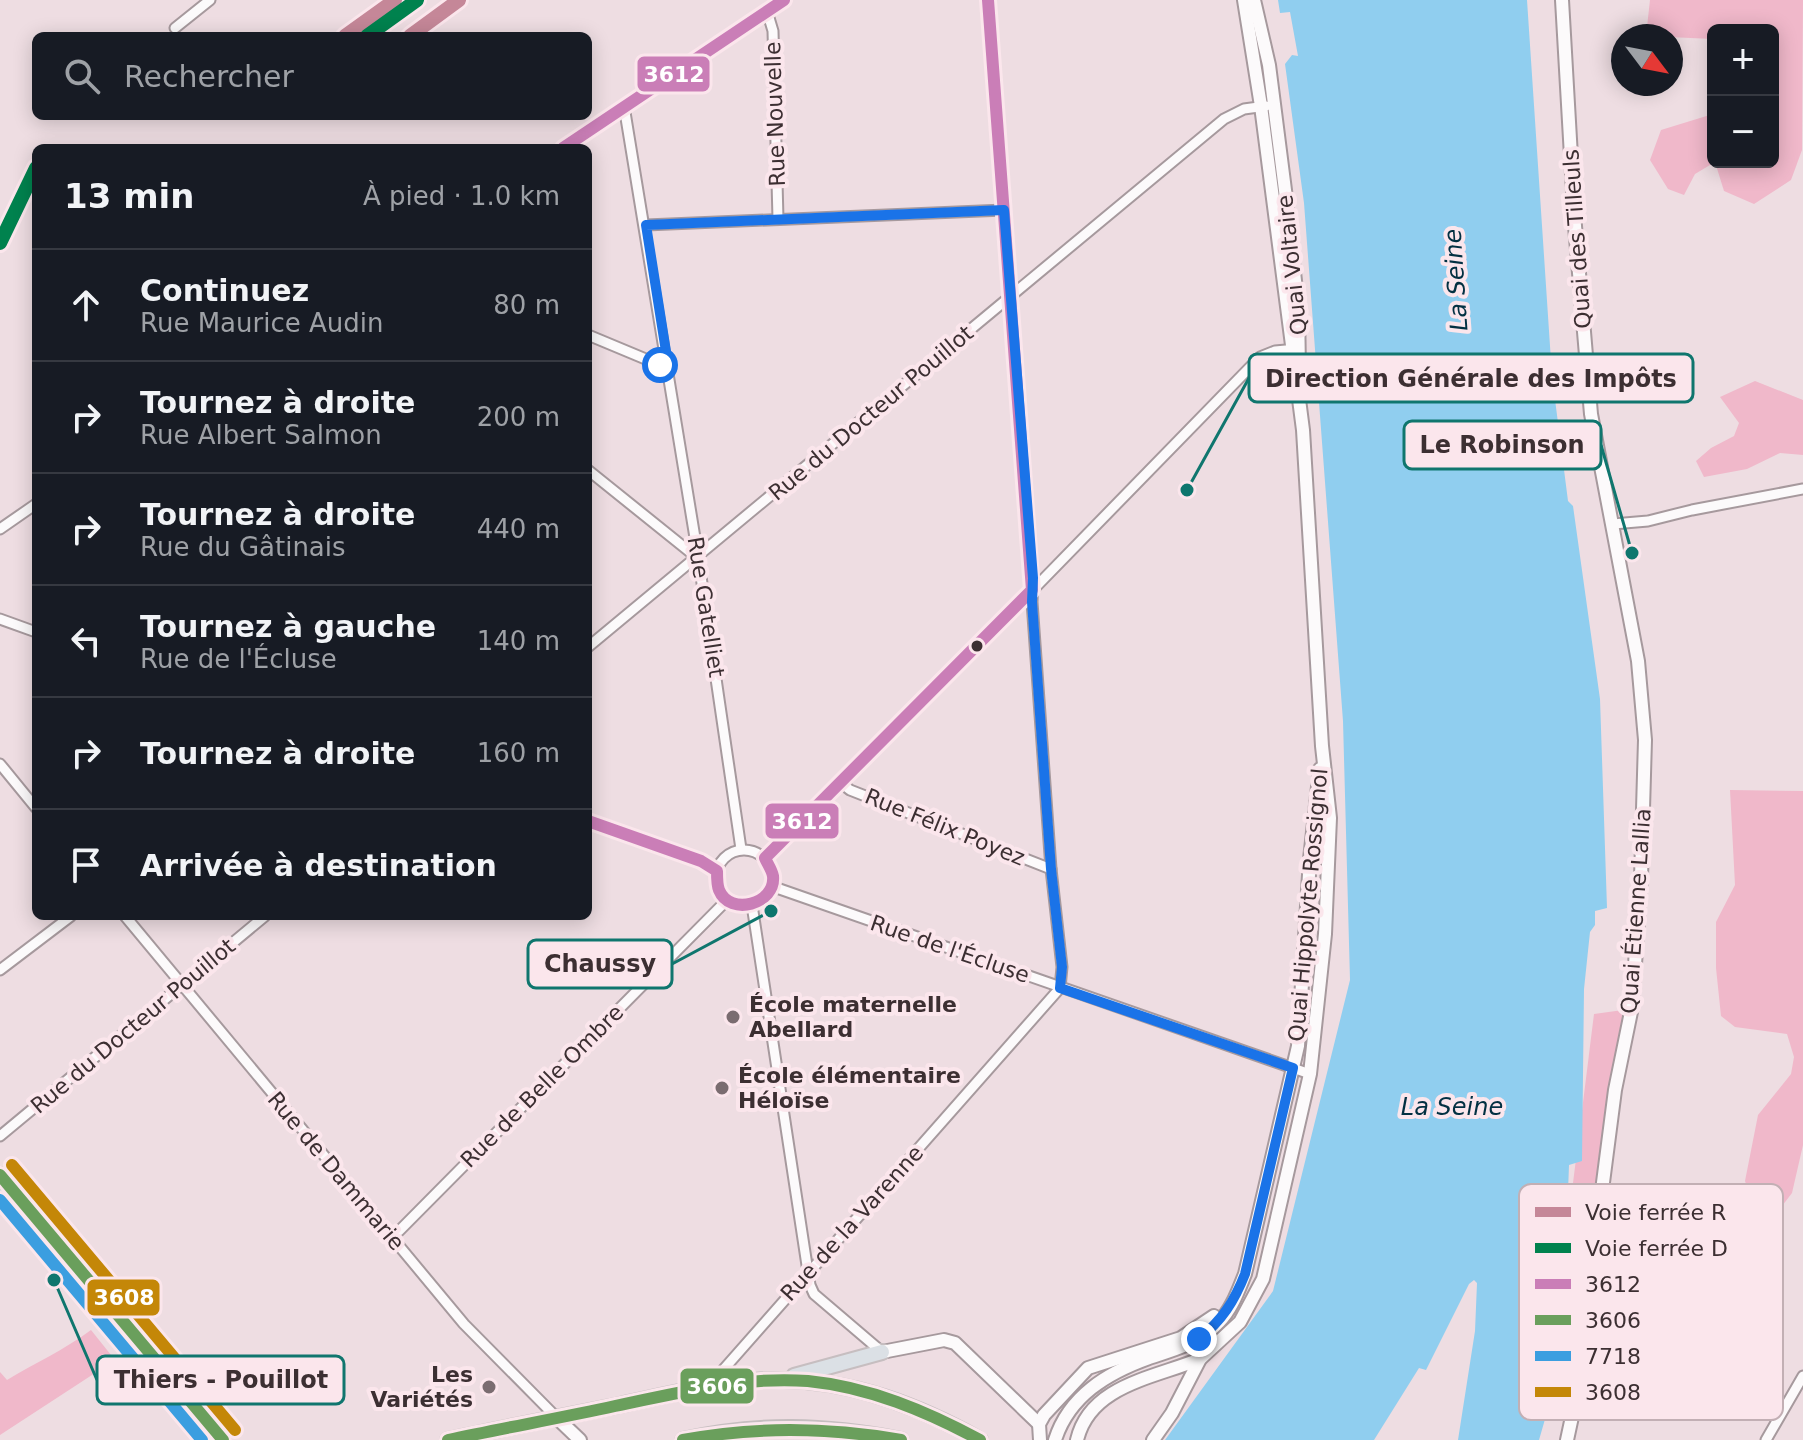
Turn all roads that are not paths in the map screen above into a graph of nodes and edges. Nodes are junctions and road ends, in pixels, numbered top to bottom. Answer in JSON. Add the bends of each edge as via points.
{"nodes":[{"id":1,"x":210,"y":0,"type":"edge"},
{"id":2,"x":784,"y":0,"type":"edge"},
{"id":3,"x":988,"y":0,"type":"edge"},
{"id":4,"x":1244,"y":0,"type":"edge"},
{"id":5,"x":1254,"y":0,"type":"edge"},
{"id":6,"x":1562,"y":0,"type":"edge"},
{"id":7,"x":767,"y":11,"type":"junction"},
{"id":8,"x":175,"y":28,"type":"dead end"},
{"id":9,"x":1267,"y":105,"type":"junction"},
{"id":10,"x":624,"y":106,"type":"junction"},
{"id":11,"x":569,"y":144,"type":"edge"},
{"id":12,"x":1004,"y":210,"type":"junction"},
{"id":13,"x":778,"y":219,"type":"junction"},
{"id":14,"x":646,"y":225,"type":"junction"},
{"id":15,"x":1009,"y":298,"type":"junction"},
{"id":16,"x":592,"y":337,"type":"edge"},
{"id":17,"x":1295,"y":349,"type":"junction"},
{"id":18,"x":668,"y":364,"type":"junction"},
{"id":19,"x":1297,"y":385,"type":"joint"},
{"id":20,"x":592,"y":473,"type":"edge"},
{"id":21,"x":1803,"y":489,"type":"edge"},
{"id":22,"x":32,"y":507,"type":"edge"},
{"id":23,"x":1613,"y":524,"type":"junction"},
{"id":24,"x":0,"y":529,"type":"edge"},
{"id":25,"x":698,"y":556,"type":"junction"},
{"id":26,"x":1032,"y":590,"type":"junction"},
{"id":27,"x":0,"y":619,"type":"edge"},
{"id":28,"x":32,"y":631,"type":"edge"},
{"id":29,"x":592,"y":644,"type":"edge"},
{"id":30,"x":1322,"y":746,"type":"junction"},
{"id":31,"x":0,"y":764,"type":"edge"},
{"id":32,"x":841,"y":783,"type":"junction"},
{"id":33,"x":32,"y":803,"type":"edge"},
{"id":34,"x":592,"y":822,"type":"edge"},
{"id":35,"x":741,"y":849,"type":"junction"},
{"id":36,"x":765,"y":858,"type":"junction"},
{"id":37,"x":1051,"y":869,"type":"junction"},
{"id":38,"x":717,"y":871,"type":"junction"},
{"id":39,"x":771,"y":886,"type":"junction"},
{"id":40,"x":727,"y":900,"type":"junction"},
{"id":41,"x":752,"y":905,"type":"junction"},
{"id":42,"x":66,"y":920,"type":"edge"},
{"id":43,"x":128,"y":920,"type":"edge"},
{"id":44,"x":260,"y":920,"type":"edge"},
{"id":45,"x":0,"y":970,"type":"edge"},
{"id":46,"x":182,"y":986,"type":"junction"},
{"id":47,"x":1060,"y":988,"type":"junction"},
{"id":48,"x":1293,"y":1068,"type":"junction"},
{"id":49,"x":1310,"y":1074,"type":"junction"},
{"id":50,"x":0,"y":1136,"type":"edge"},
{"id":51,"x":0,"y":1175,"type":"edge"},
{"id":52,"x":1603,"y":1184,"type":"edge"},
{"id":53,"x":0,"y":1197,"type":"edge"},
{"id":54,"x":391,"y":1236,"type":"junction"},
{"id":55,"x":809,"y":1273,"type":"junction"},
{"id":56,"x":1236,"y":1297,"type":"junction"},
{"id":57,"x":882,"y":1352,"type":"junction"},
{"id":58,"x":1200,"y":1359,"type":"junction"},
{"id":59,"x":1803,"y":1376,"type":"edge"},
{"id":60,"x":782,"y":1380,"type":"junction"},
{"id":61,"x":707,"y":1387,"type":"junction"},
{"id":62,"x":1783,"y":1411,"type":"edge"},
{"id":63,"x":557,"y":1418,"type":"junction"},
{"id":64,"x":1571,"y":1420,"type":"edge"},
{"id":65,"x":1778,"y":1420,"type":"edge"},
{"id":66,"x":1039,"y":1424,"type":"junction"},
{"id":67,"x":206,"y":1440,"type":"edge"},
{"id":68,"x":223,"y":1440,"type":"edge"},
{"id":69,"x":448,"y":1440,"type":"edge"},
{"id":70,"x":580,"y":1440,"type":"edge"},
{"id":71,"x":683,"y":1440,"type":"edge"},
{"id":72,"x":901,"y":1440,"type":"edge"},
{"id":73,"x":980,"y":1440,"type":"edge"},
{"id":74,"x":1040,"y":1440,"type":"edge"},
{"id":75,"x":1055,"y":1440,"type":"edge"},
{"id":76,"x":1077,"y":1440,"type":"edge"},
{"id":77,"x":1153,"y":1440,"type":"edge"},
{"id":78,"x":1567,"y":1440,"type":"edge"},
{"id":79,"x":1766,"y":1440,"type":"edge"}],
"edges":[{"from":1,"to":8,"type":"street"},
{"from":2,"to":7,"type":"street"},
{"from":3,"to":12,"type":"street"},
{"from":4,"to":9,"type":"street","name":"Quai Voltaire"},
{"from":5,"to":9,"type":"street","name":"Quai Voltaire","via":[[1269,65]]},
{"from":6,"to":23,"type":"street","name":"Quai des Tilleuls","via":[[1591,414]]},
{"from":7,"to":10,"type":"street"},
{"from":7,"to":13,"type":"street","name":"Rue Nouvelle","via":[[773,31]]},
{"from":9,"to":15,"type":"street","name":"Rue du Docteur Pouillot","via":[[1224,119]]},
{"from":9,"to":17,"type":"street","name":"Quai Voltaire","via":[[1285,190]]},
{"from":10,"to":11,"type":"street"},
{"from":10,"to":14,"type":"street","name":"Rue Gatelliet"},
{"from":12,"to":13,"type":"street"},
{"from":12,"to":15,"type":"street"},
{"from":13,"to":14,"type":"street"},
{"from":14,"to":18,"type":"street","name":"Rue Gatelliet"},
{"from":15,"to":25,"type":"street","name":"Rue du Docteur Pouillot"},
{"from":15,"to":26,"type":"street"},
{"from":16,"to":18,"type":"street"},
{"from":17,"to":19,"type":"street","name":"Quai Voltaire"},
{"from":17,"to":26,"type":"street","via":[[1260,357]]},
{"from":18,"to":25,"type":"street","name":"Rue Gatelliet"},
{"from":19,"to":30,"type":"street","name":"Quai Hippolyte Rossignol"},
{"from":20,"to":25,"type":"street"},
{"from":21,"to":23,"type":"street"},
{"from":22,"to":24,"type":"street"},
{"from":23,"to":52,"type":"street","name":"Quai Étienne Lallia","via":[[1638,661],[1645,740],[1632,1007]]},
{"from":25,"to":29,"type":"street","name":"Rue du Docteur Pouillot"},
{"from":25,"to":35,"type":"street","name":"Rue Gatelliet"},
{"from":26,"to":32,"type":"street"},
{"from":26,"to":37,"type":"street"},
{"from":27,"to":28,"type":"street"},
{"from":30,"to":48,"type":"street","name":"Quai Hippolyte Rossignol"},
{"from":30,"to":49,"type":"street","name":"Quai Hippolyte Rossignol","via":[[1329,862]]},
{"from":31,"to":33,"type":"street"},
{"from":32,"to":36,"type":"street"},
{"from":32,"to":37,"type":"street","name":"Rue Félix Poyez"},
{"from":34,"to":38,"type":"street"},
{"from":35,"to":36,"type":"street"},
{"from":35,"to":38,"type":"street","via":[[726,856]]},
{"from":36,"to":39,"type":"street","via":[[772,871]]},
{"from":37,"to":47,"type":"street"},
{"from":38,"to":40,"type":"street","via":[[717,887]]},
{"from":39,"to":41,"type":"street"},
{"from":39,"to":47,"type":"street","name":"Rue de l'Écluse"},
{"from":40,"to":41,"type":"street"},
{"from":40,"to":54,"type":"street","name":"Rue de Belle Ombre"},
{"from":41,"to":55,"type":"street"},
{"from":42,"to":45,"type":"street"},
{"from":43,"to":46,"type":"street","name":"Rue de Dammarie"},
{"from":44,"to":46,"type":"street","name":"Rue du Docteur Pouillot"},
{"from":46,"to":50,"type":"street","name":"Rue du Docteur Pouillot"},
{"from":46,"to":54,"type":"street","name":"Rue de Dammarie"},
{"from":47,"to":48,"type":"street","name":"Rue de l'Écluse"},
{"from":47,"to":55,"type":"street","name":"Rue de la Varenne"},
{"from":48,"to":49,"type":"street","name":"Rue de l'Écluse"},
{"from":48,"to":56,"type":"street","name":"Quai Hippolyte Rossignol"},
{"from":49,"to":58,"type":"street","name":"Quai Hippolyte Rossignol","via":[[1263,1279],[1240,1322]]},
{"from":51,"to":68,"type":"main road"},
{"from":53,"to":67,"type":"main road"},
{"from":54,"to":63,"type":"street","name":"Rue de Dammarie","via":[[464,1324]]},
{"from":55,"to":57,"type":"street","via":[[814,1294]]},
{"from":55,"to":61,"type":"street","name":"Rue de la Varenne"},
{"from":56,"to":66,"type":"street","via":[[1181,1338],[1088,1368]]},
{"from":56,"to":75,"type":"street","name":"Quai Hippolyte Rossignol","via":[[1219,1323],[1199,1339],[1117,1371],[1091,1387],[1073,1405]]},
{"from":57,"to":60,"type":"main road"},
{"from":57,"to":66,"type":"street","via":[[944,1340],[955,1343]]},
{"from":58,"to":76,"type":"street","via":[[1099,1401],[1081,1423]]},
{"from":58,"to":77,"type":"street","name":"Quai Hippolyte Rossignol"},
{"from":59,"to":62,"type":"street"},
{"from":60,"to":61,"type":"main road"},
{"from":60,"to":73,"type":"main road","via":[[832,1384],[892,1399]]},
{"from":61,"to":63,"type":"main road"},
{"from":63,"to":69,"type":"main road"},
{"from":63,"to":70,"type":"street"},
{"from":64,"to":78,"type":"street","name":"Quai Étienne Lallia"},
{"from":65,"to":79,"type":"street"},
{"from":66,"to":74,"type":"street"},
{"from":71,"to":72,"type":"main road","via":[[747,1428],[827,1429]]}]}
